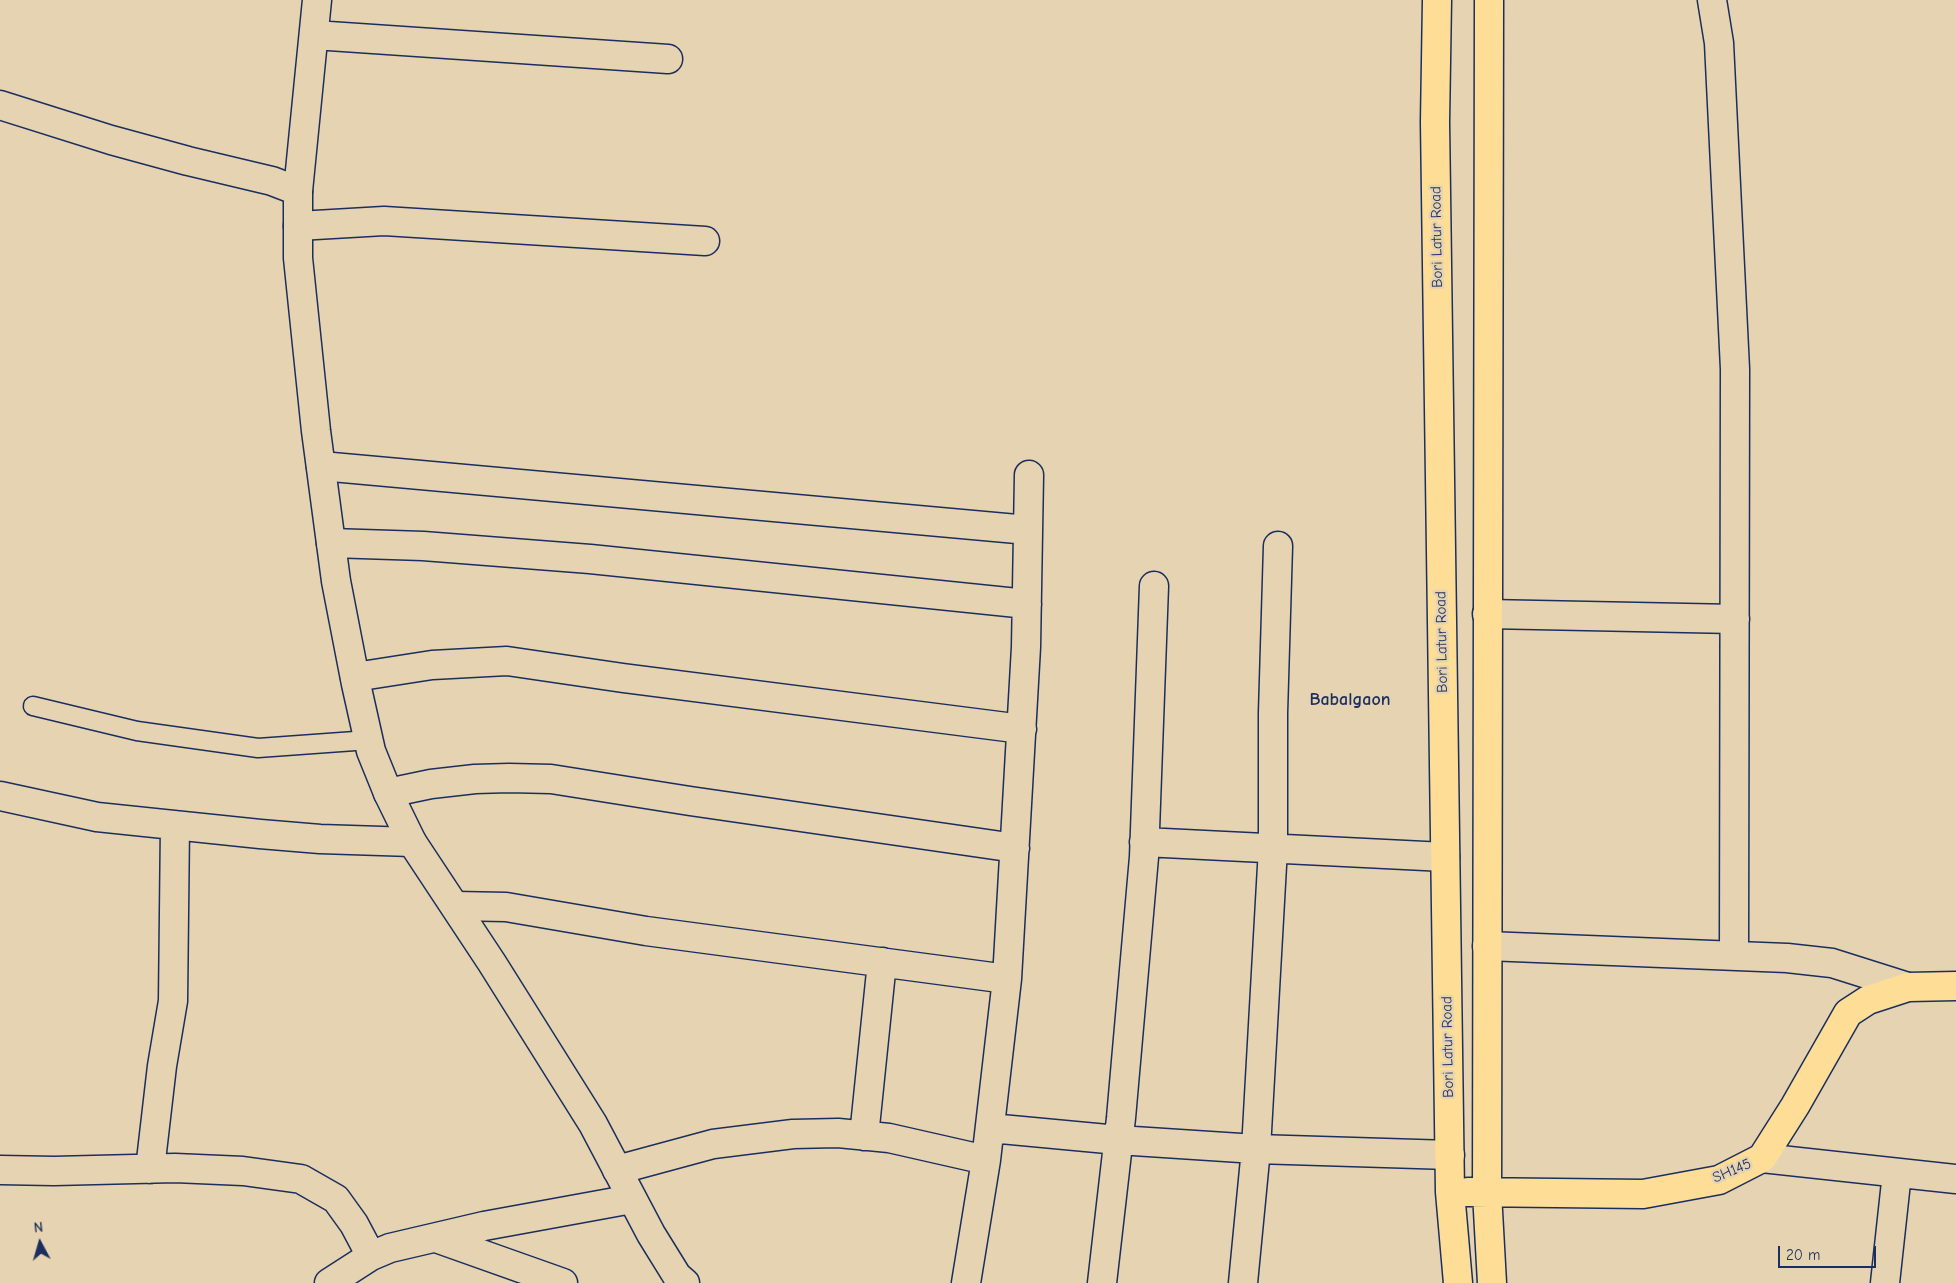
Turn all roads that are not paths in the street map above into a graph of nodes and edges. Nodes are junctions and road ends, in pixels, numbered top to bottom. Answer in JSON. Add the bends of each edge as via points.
{"nodes":[{"id":1,"x":317,"y":0,"type":"edge"},
{"id":2,"x":1437,"y":0,"type":"edge"},
{"id":3,"x":1489,"y":0,"type":"edge"},
{"id":4,"x":1712,"y":0,"type":"edge"},
{"id":5,"x":314,"y":35,"type":"junction"},
{"id":6,"x":668,"y":59,"type":"dead end"},
{"id":7,"x":0,"y":105,"type":"edge"},
{"id":8,"x":298,"y":191,"type":"junction"},
{"id":9,"x":298,"y":226,"type":"junction"},
{"id":10,"x":705,"y":241,"type":"dead end"},
{"id":11,"x":321,"y":466,"type":"junction"},
{"id":12,"x":1029,"y":475,"type":"dead end"},
{"id":13,"x":1028,"y":530,"type":"junction"},
{"id":14,"x":331,"y":543,"type":"junction"},
{"id":15,"x":1278,"y":546,"type":"dead end"},
{"id":16,"x":1154,"y":586,"type":"dead end"},
{"id":17,"x":1027,"y":604,"type":"junction"},
{"id":18,"x":1487,"y":614,"type":"junction"},
{"id":19,"x":1735,"y":620,"type":"junction"},
{"id":20,"x":355,"y":677,"type":"junction"},
{"id":21,"x":32,"y":706,"type":"dead end"},
{"id":22,"x":1022,"y":728,"type":"junction"},
{"id":23,"x":369,"y":740,"type":"junction"},
{"id":24,"x":388,"y":793,"type":"junction"},
{"id":25,"x":0,"y":796,"type":"edge"},
{"id":26,"x":175,"y":825,"type":"junction"},
{"id":27,"x":412,"y":842,"type":"junction"},
{"id":28,"x":1144,"y":842,"type":"junction"},
{"id":29,"x":1015,"y":848,"type":"junction"},
{"id":30,"x":1273,"y":848,"type":"junction"},
{"id":31,"x":1445,"y":857,"type":"junction"},
{"id":32,"x":455,"y":906,"type":"junction"},
{"id":33,"x":1487,"y":946,"type":"junction"},
{"id":34,"x":1734,"y":956,"type":"junction"},
{"id":35,"x":882,"y":962,"type":"junction"},
{"id":36,"x":1007,"y":979,"type":"junction"},
{"id":37,"x":1956,"y":986,"type":"edge"},
{"id":38,"x":1908,"y":988,"type":"junction"},
{"id":39,"x":990,"y":1128,"type":"junction"},
{"id":40,"x":864,"y":1136,"type":"junction"},
{"id":41,"x":1118,"y":1140,"type":"junction"},
{"id":42,"x":1256,"y":1149,"type":"junction"},
{"id":43,"x":1450,"y":1155,"type":"junction"},
{"id":44,"x":1762,"y":1158,"type":"junction"},
{"id":45,"x":986,"y":1160,"type":"junction"},
{"id":46,"x":150,"y":1169,"type":"junction"},
{"id":47,"x":0,"y":1170,"type":"edge"},
{"id":48,"x":617,"y":1170,"type":"junction"},
{"id":49,"x":1897,"y":1173,"type":"junction"},
{"id":50,"x":1956,"y":1179,"type":"edge"},
{"id":51,"x":1450,"y":1192,"type":"junction"},
{"id":52,"x":1487,"y":1193,"type":"junction"},
{"id":53,"x":632,"y":1198,"type":"junction"},
{"id":54,"x":436,"y":1238,"type":"junction"},
{"id":55,"x":371,"y":1256,"type":"junction"},
{"id":56,"x":329,"y":1283,"type":"edge"},
{"id":57,"x":563,"y":1283,"type":"edge"},
{"id":58,"x":685,"y":1283,"type":"edge"},
{"id":59,"x":966,"y":1283,"type":"edge"},
{"id":60,"x":1102,"y":1283,"type":"edge"},
{"id":61,"x":1244,"y":1283,"type":"edge"},
{"id":62,"x":1458,"y":1283,"type":"edge"},
{"id":63,"x":1492,"y":1283,"type":"edge"},
{"id":64,"x":1885,"y":1283,"type":"edge"}],
"edges":[{"from":1,"to":5,"type":"street"},
{"from":2,"to":31,"type":"main road","name":"Bori Latur Road","via":[[1435,122]]},
{"from":3,"to":18,"type":"main road"},
{"from":4,"to":19,"type":"street","via":[[1720,53],[1735,369]]},
{"from":5,"to":6,"type":"street"},
{"from":5,"to":8,"type":"street"},
{"from":7,"to":8,"type":"street","via":[[110,140],[272,181]]},
{"from":8,"to":9,"type":"street"},
{"from":9,"to":10,"type":"street","via":[[384,221]]},
{"from":9,"to":11,"type":"street","via":[[298,258]]},
{"from":11,"to":13,"type":"street"},
{"from":11,"to":14,"type":"street"},
{"from":12,"to":13,"type":"street"},
{"from":13,"to":17,"type":"street"},
{"from":14,"to":17,"type":"street","via":[[423,546],[590,559]]},
{"from":14,"to":20,"type":"street"},
{"from":15,"to":30,"type":"street"},
{"from":16,"to":28,"type":"street"},
{"from":17,"to":22,"type":"street"},
{"from":18,"to":19,"type":"street"},
{"from":18,"to":33,"type":"main road"},
{"from":19,"to":34,"type":"street"},
{"from":20,"to":22,"type":"street","via":[[432,665],[507,661]]},
{"from":20,"to":23,"type":"street"},
{"from":21,"to":23,"type":"lane","via":[[137,730],[258,748]]},
{"from":22,"to":29,"type":"street"},
{"from":23,"to":24,"type":"street"},
{"from":24,"to":27,"type":"street"},
{"from":24,"to":29,"type":"street","via":[[431,784],[551,778]]},
{"from":25,"to":26,"type":"street","via":[[98,817]]},
{"from":26,"to":27,"type":"street","via":[[320,839]]},
{"from":26,"to":46,"type":"street","via":[[173,1001]]},
{"from":27,"to":32,"type":"street"},
{"from":28,"to":30,"type":"street"},
{"from":28,"to":41,"type":"street"},
{"from":29,"to":36,"type":"street"},
{"from":30,"to":31,"type":"street"},
{"from":30,"to":42,"type":"street"},
{"from":31,"to":43,"type":"main road","name":"Bori Latur Road"},
{"from":32,"to":35,"type":"street","via":[[506,907],[646,931]]},
{"from":32,"to":48,"type":"street","via":[[593,1124]]},
{"from":33,"to":34,"type":"street"},
{"from":33,"to":52,"type":"main road"},
{"from":34,"to":38,"type":"street","via":[[1832,963]]},
{"from":35,"to":36,"type":"street"},
{"from":35,"to":40,"type":"street"},
{"from":36,"to":39,"type":"street"},
{"from":37,"to":38,"type":"main road","name":"SH145","number":"SH145"},
{"from":38,"to":44,"type":"main road","name":"SH145","number":"SH145","via":[[1868,1000],[1848,1013]]},
{"from":39,"to":41,"type":"street"},
{"from":39,"to":45,"type":"street"},
{"from":40,"to":45,"type":"street","via":[[889,1138]]},
{"from":40,"to":48,"type":"street","via":[[793,1134],[713,1144]]},
{"from":41,"to":42,"type":"street"},
{"from":41,"to":60,"type":"street"},
{"from":42,"to":43,"type":"street"},
{"from":42,"to":61,"type":"street"},
{"from":43,"to":51,"type":"main road","name":"Bori Latur Road"},
{"from":44,"to":49,"type":"street"},
{"from":44,"to":52,"type":"main road","name":"SH145","number":"SH145","via":[[1719,1180],[1643,1194]]},
{"from":45,"to":59,"type":"street"},
{"from":46,"to":47,"type":"street"},
{"from":46,"to":55,"type":"street","via":[[243,1171],[301,1179],[336,1199]]},
{"from":48,"to":53,"type":"street"},
{"from":49,"to":50,"type":"street"},
{"from":49,"to":64,"type":"street"},
{"from":51,"to":52,"type":"main road","name":"SH145","number":"SH145"},
{"from":51,"to":62,"type":"main road","name":"Bori Latur Road"},
{"from":52,"to":63,"type":"main road"},
{"from":53,"to":54,"type":"street"},
{"from":53,"to":58,"type":"street","via":[[677,1276]]},
{"from":54,"to":55,"type":"street","via":[[390,1248]]},
{"from":54,"to":57,"type":"street"},
{"from":55,"to":56,"type":"street"}]}
